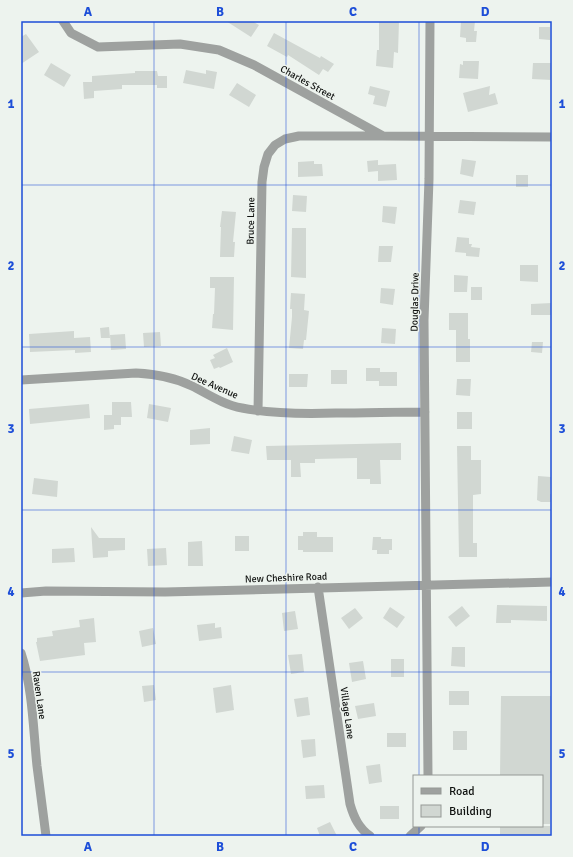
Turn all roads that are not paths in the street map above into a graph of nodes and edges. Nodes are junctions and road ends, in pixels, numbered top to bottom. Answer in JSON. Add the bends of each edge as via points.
{"nodes":[{"id":1,"x":63,"y":21,"type":"edge"},
{"id":2,"x":430,"y":21,"type":"edge"},
{"id":3,"x":383,"y":136,"type":"junction"},
{"id":4,"x":429,"y":137,"type":"junction"},
{"id":5,"x":552,"y":137,"type":"edge"},
{"id":6,"x":21,"y":380,"type":"edge"},
{"id":7,"x":258,"y":411,"type":"junction"},
{"id":8,"x":425,"y":412,"type":"junction"},
{"id":9,"x":552,"y":582,"type":"edge"},
{"id":10,"x":426,"y":584,"type":"junction"},
{"id":11,"x":318,"y":587,"type":"junction"},
{"id":12,"x":21,"y":593,"type":"edge"},
{"id":13,"x":21,"y":653,"type":"edge"},
{"id":14,"x":428,"y":775,"type":"edge"},
{"id":15,"x":420,"y":827,"type":"edge"},
{"id":16,"x":46,"y":836,"type":"edge"},
{"id":17,"x":370,"y":836,"type":"edge"},
{"id":18,"x":410,"y":836,"type":"edge"}],
"edges":[{"from":1,"to":3,"type":"street","name":"Charles Street","via":[[71,33],[98,47],[180,44],[219,50],[254,65]]},
{"from":2,"to":4,"type":"street","name":"Douglas Drive"},
{"from":3,"to":4,"type":"street","name":"Charles Street"},
{"from":3,"to":7,"type":"street","name":"Bruce Lane","via":[[299,136],[285,139],[275,145],[268,154],[262,182]]},
{"from":4,"to":5,"type":"street","name":"Charles Street"},
{"from":4,"to":8,"type":"street","name":"Douglas Drive","via":[[424,320]]},
{"from":6,"to":7,"type":"street","name":"Dee Avenue","via":[[155,374],[173,378],[222,402]]},
{"from":7,"to":8,"type":"street","name":"Dee Avenue"},
{"from":8,"to":10,"type":"street","name":"Douglas Drive"},
{"from":9,"to":10,"type":"street","name":"New Cheshire Road"},
{"from":10,"to":11,"type":"street","name":"New Cheshire Road"},
{"from":10,"to":14,"type":"street"},
{"from":11,"to":12,"type":"street","name":"New Cheshire Road"},
{"from":11,"to":17,"type":"street","name":"Village Lane","via":[[350,804],[354,818]]},
{"from":13,"to":16,"type":"street","name":"Raven Lane","via":[[30,694]]},
{"from":15,"to":18,"type":"street"}]}
